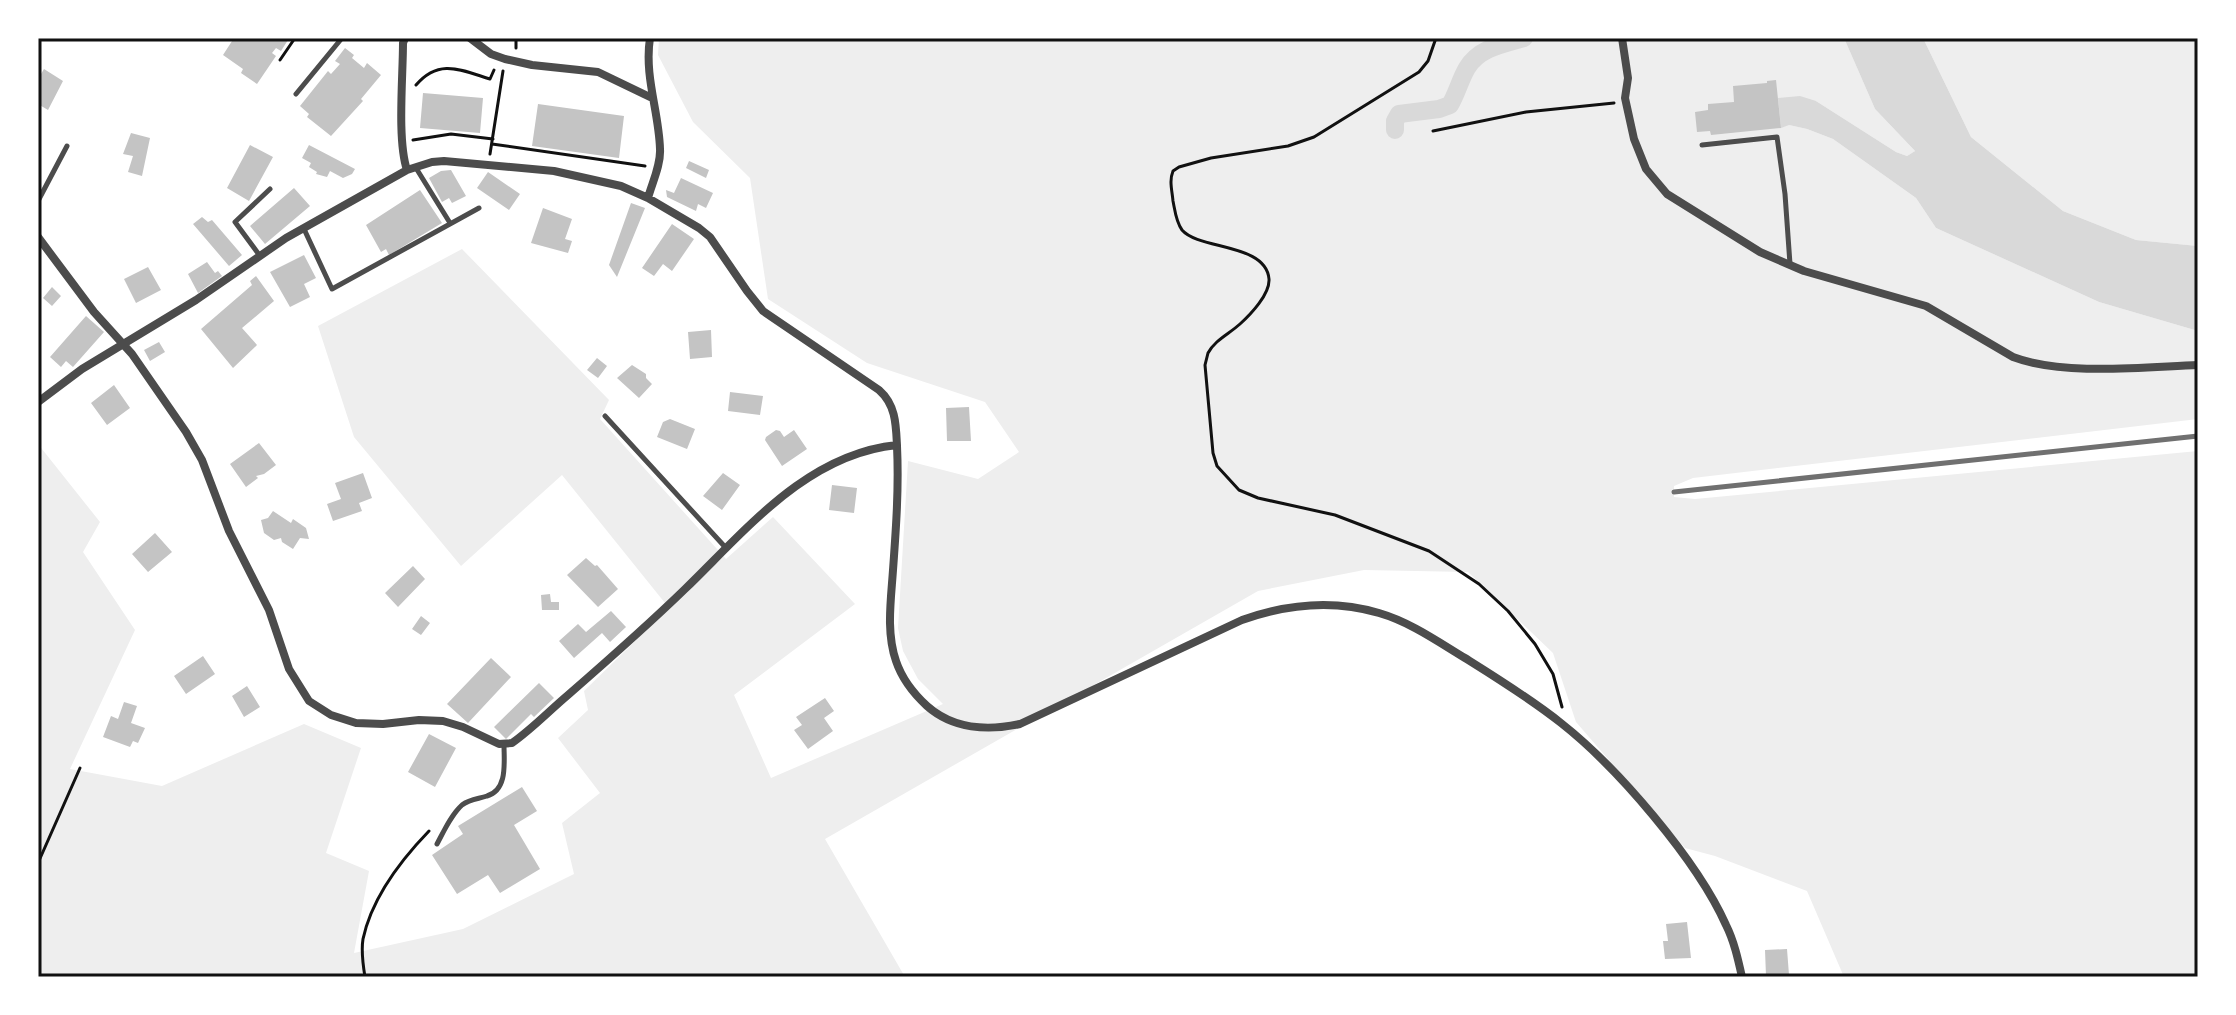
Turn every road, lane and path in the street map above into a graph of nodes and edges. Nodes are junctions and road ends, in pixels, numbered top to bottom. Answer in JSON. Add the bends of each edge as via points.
{"nodes":[{"id":1,"x":295,"y":38,"type":"edge"},
{"id":2,"x":342,"y":38,"type":"edge"},
{"id":3,"x":405,"y":38,"type":"edge"},
{"id":4,"x":470,"y":38,"type":"edge"},
{"id":5,"x":650,"y":38,"type":"edge"},
{"id":6,"x":1436,"y":38,"type":"edge"},
{"id":7,"x":1622,"y":38,"type":"edge"},
{"id":8,"x":280,"y":60,"type":"dead end"},
{"id":9,"x":403,"y":91,"type":"junction"},
{"id":10,"x":296,"y":94,"type":"dead end"},
{"id":11,"x":652,"y":98,"type":"junction"},
{"id":12,"x":1626,"y":101,"type":"junction"},
{"id":13,"x":1433,"y":131,"type":"dead end"},
{"id":14,"x":403,"y":141,"type":"junction"},
{"id":15,"x":492,"y":142,"type":"junction"},
{"id":16,"x":1702,"y":145,"type":"dead end"},
{"id":17,"x":67,"y":146,"type":"dead end"},
{"id":18,"x":489,"y":164,"type":"junction"},
{"id":19,"x":657,"y":168,"type":"junction"},
{"id":20,"x":411,"y":169,"type":"junction"},
{"id":21,"x":270,"y":189,"type":"dead end"},
{"id":22,"x":648,"y":198,"type":"junction"},
{"id":23,"x":38,"y":201,"type":"edge"},
{"id":24,"x":479,"y":208,"type":"dead end"},
{"id":25,"x":450,"y":223,"type":"junction"},
{"id":26,"x":303,"y":228,"type":"junction"},
{"id":27,"x":38,"y":237,"type":"edge"},
{"id":28,"x":260,"y":256,"type":"junction"},
{"id":29,"x":1790,"y":265,"type":"junction"},
{"id":30,"x":123,"y":343,"type":"junction"},
{"id":31,"x":2198,"y":365,"type":"edge"},
{"id":32,"x":38,"y":402,"type":"edge"},
{"id":33,"x":605,"y":416,"type":"dead end"},
{"id":34,"x":897,"y":445,"type":"junction"},
{"id":35,"x":726,"y":549,"type":"junction"},
{"id":36,"x":1561,"y":723,"type":"junction"},
{"id":37,"x":504,"y":745,"type":"junction"},
{"id":38,"x":80,"y":768,"type":"dead end"},
{"id":39,"x":451,"y":822,"type":"junction"},
{"id":40,"x":437,"y":844,"type":"dead end"},
{"id":41,"x":38,"y":863,"type":"edge"},
{"id":42,"x":365,"y":977,"type":"edge"},
{"id":43,"x":1742,"y":977,"type":"edge"}],
"edges":[{"from":1,"to":8,"type":"path"},
{"from":2,"to":10,"type":"lane"},
{"from":3,"to":9,"type":"street"},
{"from":4,"to":11,"type":"street","via":[[505,59],[598,72]]},
{"from":5,"to":11,"type":"street"},
{"from":6,"to":36,"type":"path","via":[[1419,72],[1328,130],[1288,146],[1211,158],[1173,171],[1176,219],[1184,232],[1252,257],[1269,277],[1263,297],[1208,353],[1213,453],[1217,466],[1239,490],[1335,515],[1429,551],[1479,584],[1508,611],[1553,674]]},
{"from":7,"to":12,"type":"street"},
{"from":9,"to":14,"type":"street"},
{"from":9,"to":15,"type":"path","via":[[449,66],[490,79],[496,66],[504,68]]},
{"from":11,"to":19,"type":"street","via":[[660,152]]},
{"from":12,"to":13,"type":"path","via":[[1515,114]]},
{"from":12,"to":29,"type":"street","via":[[1639,154],[1667,194]]},
{"from":14,"to":15,"type":"path","via":[[451,134]]},
{"from":14,"to":20,"type":"street","via":[[404,160]]},
{"from":15,"to":18,"type":"path"},
{"from":15,"to":19,"type":"path"},
{"from":16,"to":29,"type":"lane","via":[[1777,137]]},
{"from":17,"to":23,"type":"lane"},
{"from":18,"to":20,"type":"street","via":[[444,161]]},
{"from":18,"to":22,"type":"street","via":[[589,177]]},
{"from":19,"to":22,"type":"street"},
{"from":20,"to":25,"type":"lane"},
{"from":20,"to":26,"type":"street"},
{"from":21,"to":28,"type":"lane","via":[[235,222]]},
{"from":22,"to":34,"type":"street","via":[[710,237],[763,311],[886,395]]},
{"from":24,"to":25,"type":"lane"},
{"from":25,"to":26,"type":"lane","via":[[332,289]]},
{"from":26,"to":28,"type":"street"},
{"from":27,"to":30,"type":"street"},
{"from":28,"to":30,"type":"street"},
{"from":29,"to":31,"type":"street","via":[[1926,306],[2013,357],[2037,365]]},
{"from":30,"to":32,"type":"street"},
{"from":30,"to":37,"type":"street","via":[[202,460],[229,531],[269,610],[289,669],[309,701],[356,723],[443,721]]},
{"from":33,"to":35,"type":"lane"},
{"from":34,"to":35,"type":"street","via":[[862,451],[819,471],[774,502]]},
{"from":34,"to":36,"type":"street","via":[[893,649],[910,688],[933,711],[958,724],[993,728],[1031,720],[1242,620],[1318,604],[1395,618],[1480,667]]},
{"from":35,"to":37,"type":"street","via":[[583,682]]},
{"from":36,"to":43,"type":"street","via":[[1647,809],[1694,871],[1726,924]]},
{"from":37,"to":39,"type":"lane","via":[[497,790],[463,805]]},
{"from":38,"to":41,"type":"path"},
{"from":39,"to":40,"type":"lane"},
{"from":39,"to":42,"type":"path","via":[[434,827],[389,879],[363,940]]}]}
